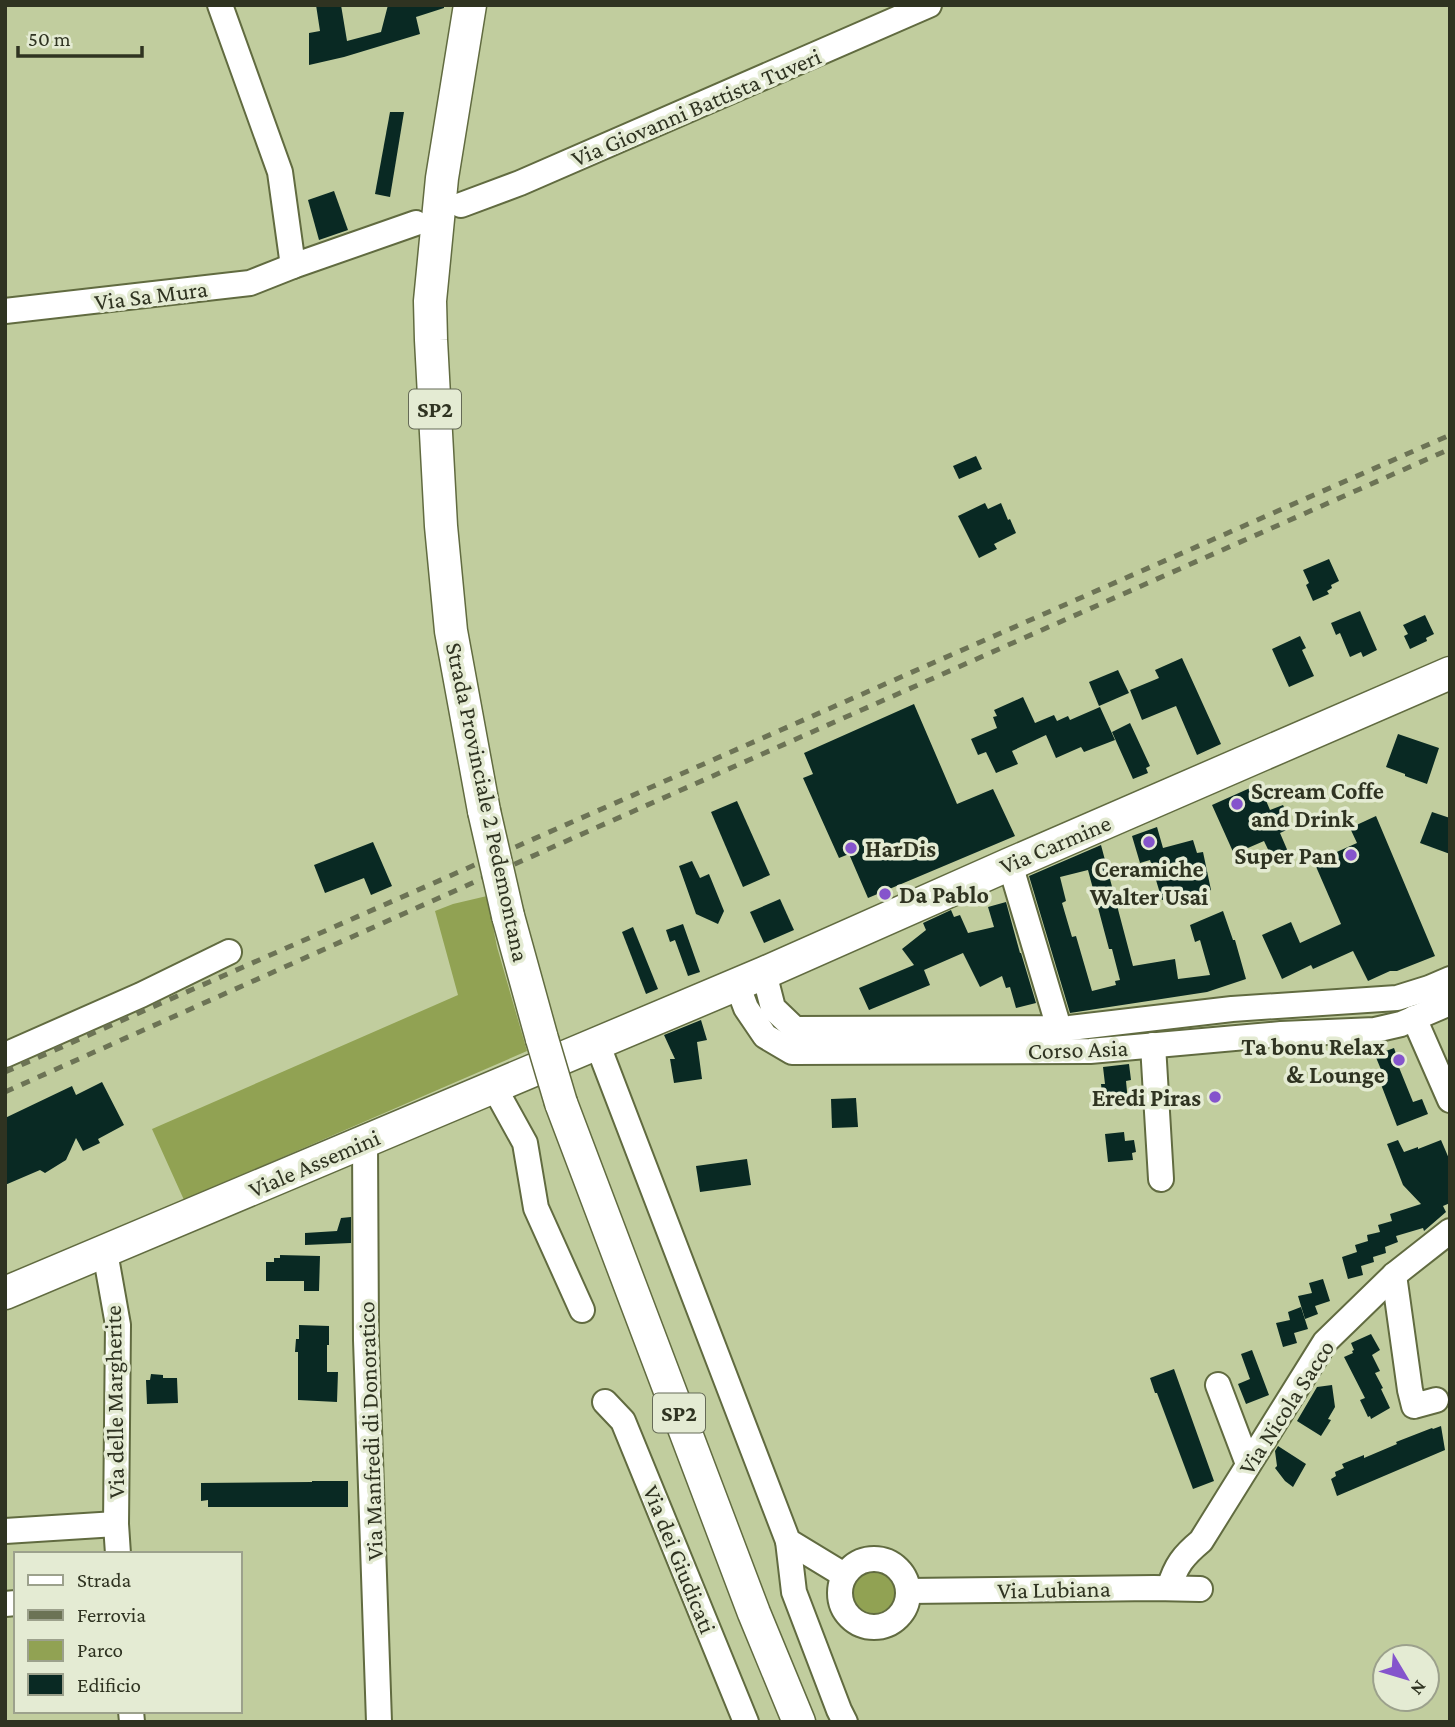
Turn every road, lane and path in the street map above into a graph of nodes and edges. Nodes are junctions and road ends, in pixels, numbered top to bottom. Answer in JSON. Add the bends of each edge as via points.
{"nodes":[{"id":1,"x":220,"y":5,"type":"edge"},
{"id":2,"x":470,"y":5,"type":"edge"},
{"id":3,"x":929,"y":5,"type":"edge"},
{"id":4,"x":461,"y":205,"type":"dead end"},
{"id":5,"x":416,"y":223,"type":"dead end"},
{"id":6,"x":293,"y":266,"type":"junction"},
{"id":7,"x":5,"y":312,"type":"edge"},
{"id":8,"x":1450,"y":673,"type":"edge"},
{"id":9,"x":1010,"y":864,"type":"junction"},
{"id":10,"x":229,"y":952,"type":"dead end"},
{"id":11,"x":750,"y":978,"type":"junction"},
{"id":12,"x":1450,"y":979,"type":"edge"},
{"id":13,"x":1450,"y":1003,"type":"edge"},
{"id":14,"x":1280,"y":1006,"type":"junction"},
{"id":15,"x":1414,"y":1018,"type":"junction"},
{"id":16,"x":1059,"y":1028,"type":"junction"},
{"id":17,"x":1281,"y":1034,"type":"junction"},
{"id":18,"x":610,"y":1038,"type":"junction"},
{"id":19,"x":1153,"y":1045,"type":"junction"},
{"id":20,"x":5,"y":1055,"type":"edge"},
{"id":21,"x":494,"y":1087,"type":"junction"},
{"id":22,"x":1450,"y":1100,"type":"edge"},
{"id":23,"x":365,"y":1140,"type":"junction"},
{"id":24,"x":1161,"y":1178,"type":"dead end"},
{"id":25,"x":1450,"y":1231,"type":"edge"},
{"id":26,"x":105,"y":1252,"type":"junction"},
{"id":27,"x":1394,"y":1275,"type":"junction"},
{"id":28,"x":5,"y":1293,"type":"edge"},
{"id":29,"x":582,"y":1310,"type":"dead end"},
{"id":30,"x":1218,"y":1385,"type":"dead end"},
{"id":31,"x":1436,"y":1400,"type":"dead end"},
{"id":32,"x":605,"y":1402,"type":"dead end"},
{"id":33,"x":1248,"y":1464,"type":"junction"},
{"id":34,"x":116,"y":1524,"type":"junction"},
{"id":35,"x":5,"y":1531,"type":"edge"},
{"id":36,"x":788,"y":1541,"type":"junction"},
{"id":37,"x":118,"y":1552,"type":"edge"},
{"id":38,"x":844,"y":1575,"type":"junction"},
{"id":39,"x":1169,"y":1588,"type":"junction"},
{"id":40,"x":1200,"y":1589,"type":"dead end"},
{"id":41,"x":908,"y":1591,"type":"junction"},
{"id":42,"x":379,"y":1722,"type":"edge"},
{"id":43,"x":747,"y":1722,"type":"edge"},
{"id":44,"x":799,"y":1722,"type":"edge"},
{"id":45,"x":845,"y":1722,"type":"edge"}],
"edges":[{"from":1,"to":6,"type":"street","via":[[280,172]]},
{"from":2,"to":44,"type":"main road","name":"Strada Provinciale 2 Pedemontana","number":"SP2","bridge":true,"via":[[442,178],[430,327],[451,631],[484,811],[562,1103]]},
{"from":3,"to":4,"type":"street","name":"Via Giovanni Battista Tuveri"},
{"from":5,"to":6,"type":"street","name":"Via Sa Mura"},
{"from":6,"to":7,"type":"street","name":"Via Sa Mura","via":[[250,283]]},
{"from":8,"to":9,"type":"main road","name":"Via Carmine"},
{"from":9,"to":11,"type":"main road","name":"Via Carmine"},
{"from":9,"to":16,"type":"street"},
{"from":10,"to":20,"type":"street"},
{"from":11,"to":16,"type":"street","name":"Corso Asia","via":[[773,1009],[796,1029]]},
{"from":11,"to":18,"type":"main road","name":"Via Carmine"},
{"from":11,"to":19,"type":"street","name":"Corso Asia","via":[[746,1008],[765,1036],[792,1052],[1090,1051]]},
{"from":12,"to":14,"type":"street","name":"Corso Asia","via":[[1397,999]]},
{"from":13,"to":15,"type":"street","name":"Corso Asia"},
{"from":14,"to":16,"type":"street","name":"Corso Asia"},
{"from":14,"to":17,"type":"street"},
{"from":15,"to":17,"type":"street","name":"Corso Asia","via":[[1375,1030]]},
{"from":15,"to":22,"type":"street"},
{"from":17,"to":19,"type":"street","name":"Corso Asia"},
{"from":18,"to":21,"type":"main road","name":"Viale Assemini"},
{"from":18,"to":36,"type":"street"},
{"from":19,"to":24,"type":"street"},
{"from":21,"to":23,"type":"main road","name":"Viale Assemini"},
{"from":21,"to":29,"type":"street","via":[[525,1143],[536,1208]]},
{"from":23,"to":26,"type":"main road","name":"Viale Assemini"},
{"from":23,"to":42,"type":"street","name":"Via Manfredi di Donoratico","via":[[366,1340]]},
{"from":25,"to":27,"type":"street","name":"Via Nicola Sacco"},
{"from":26,"to":28,"type":"main road","name":"Viale Assemini"},
{"from":26,"to":34,"type":"street","name":"Via delle Margherite","via":[[118,1325]]},
{"from":27,"to":31,"type":"street","via":[[1413,1406]]},
{"from":27,"to":33,"type":"street","name":"Via Nicola Sacco","via":[[1325,1342]]},
{"from":30,"to":33,"type":"street"},
{"from":32,"to":43,"type":"street","name":"Via dei Giudicati","via":[[623,1421]]},
{"from":33,"to":39,"type":"street","name":"Via Nicola Sacco","via":[[1201,1541],[1175,1569]]},
{"from":34,"to":35,"type":"street"},
{"from":34,"to":37,"type":"street","name":"Via delle Margherite"},
{"from":36,"to":38,"type":"street"},
{"from":36,"to":45,"type":"street","via":[[794,1592]]},
{"from":38,"to":41,"type":"street","via":[[860,1561],[882,1560],[900,1571]]},
{"from":38,"to":41,"type":"street","via":[[839,1598],[859,1625],[871,1628],[893,1621],[901,1613]]},
{"from":39,"to":40,"type":"street","name":"Via Lubiana"},
{"from":39,"to":41,"type":"street","name":"Via Lubiana"}]}
